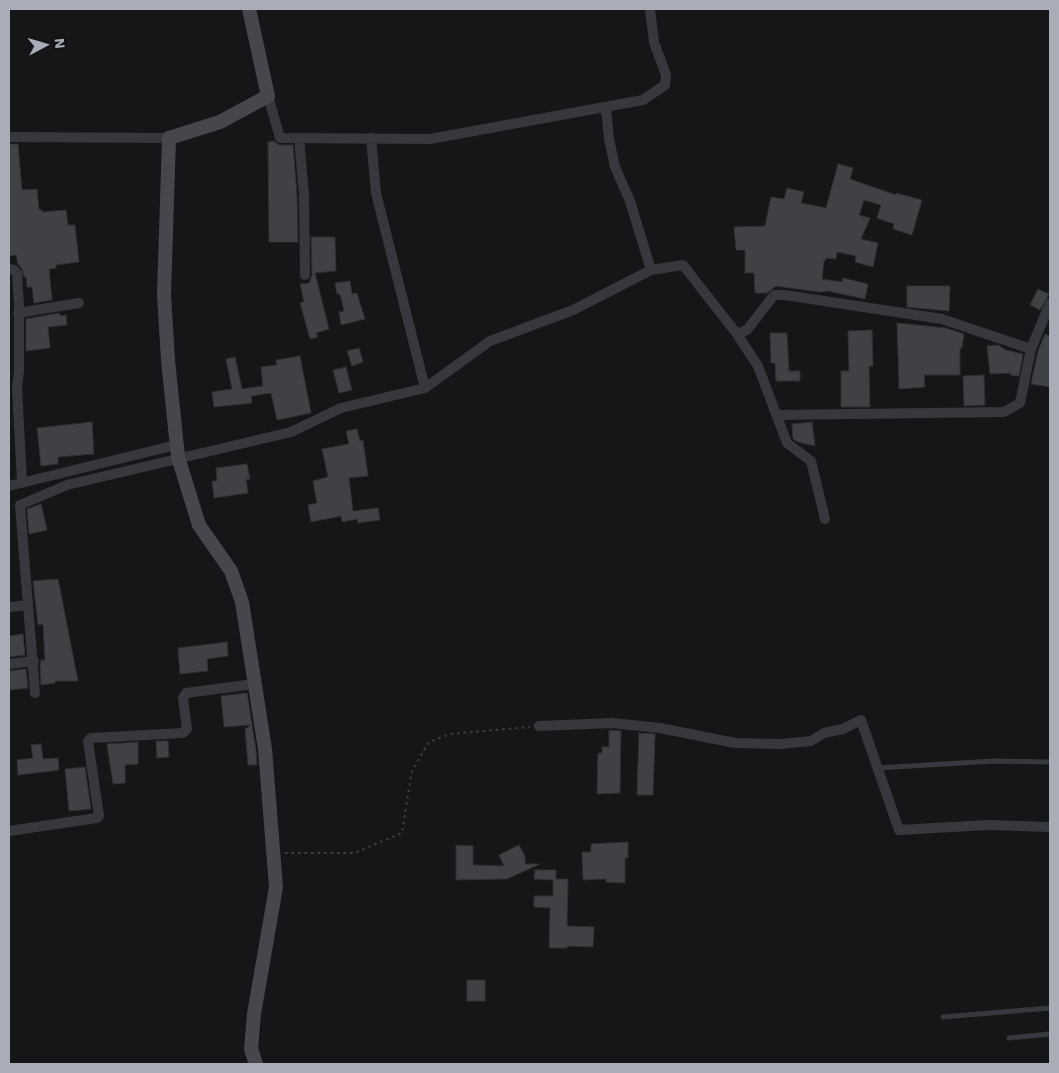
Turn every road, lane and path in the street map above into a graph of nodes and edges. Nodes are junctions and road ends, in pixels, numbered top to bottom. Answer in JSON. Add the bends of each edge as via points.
{"nodes":[{"id":1,"x":249,"y":9,"type":"edge"},
{"id":2,"x":650,"y":9,"type":"edge"},
{"id":3,"x":268,"y":96,"type":"junction"},
{"id":4,"x":606,"y":108,"type":"junction"},
{"id":5,"x":9,"y":137,"type":"edge"},
{"id":6,"x":168,"y":138,"type":"junction"},
{"id":7,"x":299,"y":138,"type":"junction"},
{"id":8,"x":371,"y":138,"type":"junction"},
{"id":9,"x":9,"y":269,"type":"edge"},
{"id":10,"x":651,"y":270,"type":"junction"},
{"id":11,"x":305,"y":275,"type":"dead end"},
{"id":12,"x":79,"y":303,"type":"dead end"},
{"id":13,"x":1050,"y":303,"type":"edge"},
{"id":14,"x":18,"y":314,"type":"junction"},
{"id":15,"x":737,"y":334,"type":"junction"},
{"id":16,"x":1031,"y":349,"type":"junction"},
{"id":17,"x":424,"y":388,"type":"junction"},
{"id":18,"x":777,"y":415,"type":"junction"},
{"id":19,"x":177,"y":451,"type":"junction"},
{"id":20,"x":22,"y":482,"type":"junction"},
{"id":21,"x":9,"y":486,"type":"edge"},
{"id":22,"x":825,"y":519,"type":"dead end"},
{"id":23,"x":28,"y":606,"type":"junction"},
{"id":24,"x":9,"y":607,"type":"edge"},
{"id":25,"x":34,"y":661,"type":"junction"},
{"id":26,"x":9,"y":664,"type":"edge"},
{"id":27,"x":254,"y":684,"type":"junction"},
{"id":28,"x":36,"y":693,"type":"dead end"},
{"id":29,"x":539,"y":726,"type":"joint"},
{"id":30,"x":1050,"y":762,"type":"edge"},
{"id":31,"x":877,"y":768,"type":"junction"},
{"id":32,"x":1050,"y":827,"type":"edge"},
{"id":33,"x":9,"y":831,"type":"edge"},
{"id":34,"x":273,"y":852,"type":"junction"},
{"id":35,"x":1050,"y":1008,"type":"edge"},
{"id":36,"x":943,"y":1017,"type":"dead end"},
{"id":37,"x":1050,"y":1034,"type":"edge"},
{"id":38,"x":1009,"y":1038,"type":"dead end"},
{"id":39,"x":256,"y":1064,"type":"edge"}],
"edges":[{"from":1,"to":3,"type":"street"},
{"from":2,"to":4,"type":"street","via":[[654,42],[666,75],[665,85],[643,100]]},
{"from":3,"to":6,"type":"street","via":[[220,122]]},
{"from":3,"to":7,"type":"street","via":[[280,138]]},
{"from":4,"to":8,"type":"street","via":[[430,139]]},
{"from":4,"to":10,"type":"street","via":[[615,167],[630,201]]},
{"from":5,"to":6,"type":"street"},
{"from":6,"to":19,"type":"street","via":[[164,295]]},
{"from":7,"to":8,"type":"street"},
{"from":7,"to":11,"type":"street","via":[[304,195]]},
{"from":8,"to":17,"type":"street","via":[[376,193]]},
{"from":9,"to":14,"type":"street","via":[[16,273]]},
{"from":10,"to":15,"type":"street","via":[[683,265]]},
{"from":10,"to":17,"type":"street","via":[[573,310],[490,341]]},
{"from":12,"to":14,"type":"street"},
{"from":13,"to":16,"type":"street"},
{"from":14,"to":20,"type":"street","via":[[17,387]]},
{"from":15,"to":16,"type":"street","via":[[747,330],[774,295],[785,295],[942,319]]},
{"from":15,"to":18,"type":"street","via":[[758,366]]},
{"from":16,"to":18,"type":"street","via":[[1020,403],[1004,412]]},
{"from":17,"to":19,"type":"street","via":[[341,408],[291,432]]},
{"from":18,"to":22,"type":"street","via":[[787,443],[811,461]]},
{"from":19,"to":20,"type":"street"},
{"from":19,"to":23,"type":"street","via":[[68,485],[20,505]]},
{"from":19,"to":27,"type":"street","via":[[199,525],[231,571],[242,602]]},
{"from":20,"to":21,"type":"street"},
{"from":23,"to":24,"type":"street"},
{"from":23,"to":25,"type":"street"},
{"from":25,"to":26,"type":"street"},
{"from":25,"to":28,"type":"street"},
{"from":27,"to":33,"type":"street","via":[[183,694],[186,729],[183,733],[91,738],[88,741],[99,816]]},
{"from":27,"to":34,"type":"street","via":[[265,749]]},
{"from":29,"to":31,"type":"street","via":[[612,723],[660,728],[735,743],[781,744],[811,741],[861,720]]},
{"from":29,"to":34,"type":"path","via":[[450,734],[429,742],[412,770],[402,832],[354,853]]},
{"from":30,"to":31,"type":"lane","via":[[994,761]]},
{"from":31,"to":32,"type":"street","via":[[899,830],[988,825]]},
{"from":34,"to":39,"type":"street","via":[[276,887],[251,1049]]},
{"from":35,"to":36,"type":"lane"},
{"from":37,"to":38,"type":"lane"}]}
